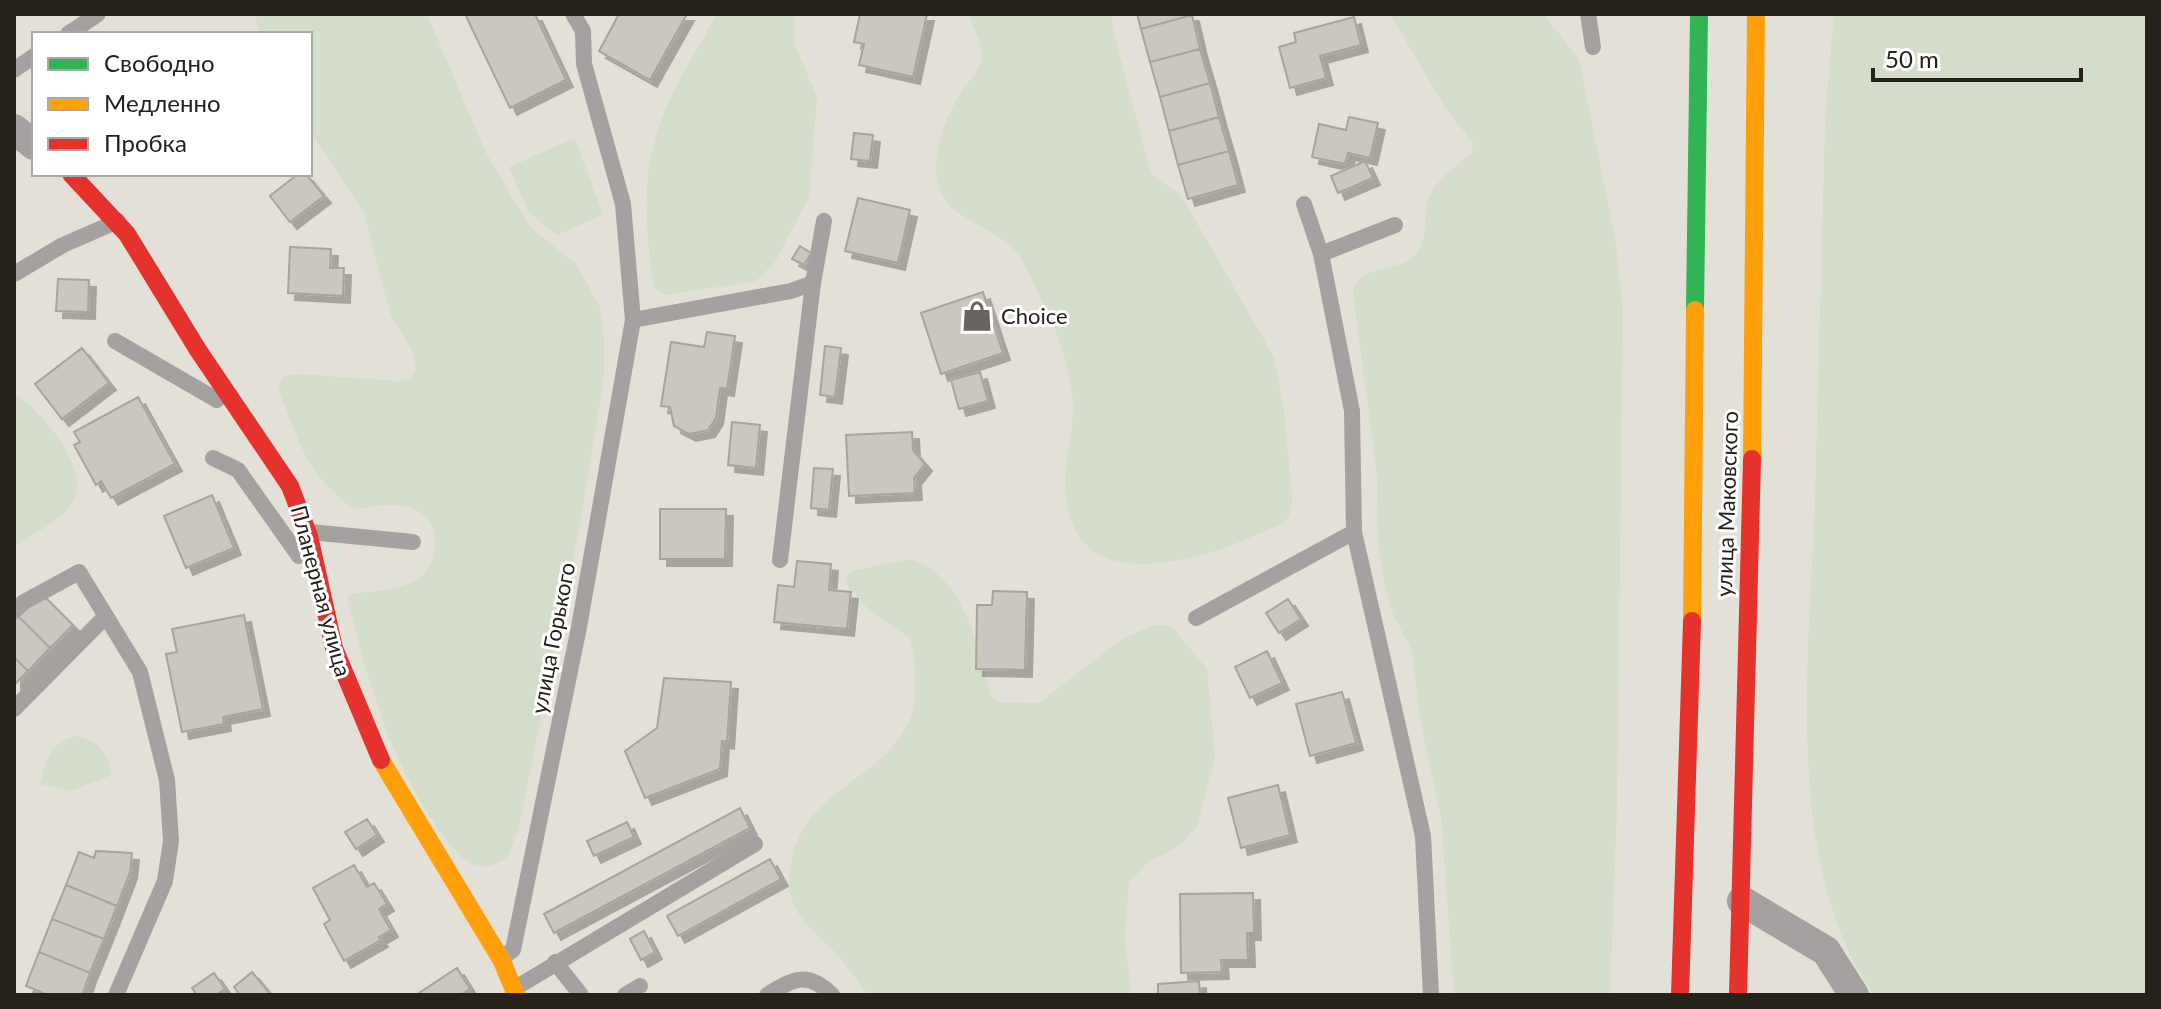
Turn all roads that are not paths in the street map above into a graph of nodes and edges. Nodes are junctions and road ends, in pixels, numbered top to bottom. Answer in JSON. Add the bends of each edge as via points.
{"nodes":[{"id":1,"x":98,"y":14,"type":"edge"},
{"id":2,"x":573,"y":14,"type":"edge"},
{"id":3,"x":593,"y":14,"type":"edge"},
{"id":4,"x":1588,"y":14,"type":"edge"},
{"id":5,"x":1699,"y":14,"type":"edge"},
{"id":6,"x":1756,"y":14,"type":"edge"},
{"id":7,"x":583,"y":31,"type":"junction"},
{"id":8,"x":71,"y":32,"type":"edge"},
{"id":9,"x":1593,"y":47,"type":"dead end"},
{"id":10,"x":32,"y":57,"type":"edge"},
{"id":11,"x":14,"y":70,"type":"edge"},
{"id":12,"x":14,"y":129,"type":"edge"},
{"id":13,"x":32,"y":143,"type":"edge"},
{"id":14,"x":73,"y":176,"type":"edge"},
{"id":15,"x":1304,"y":204,"type":"dead end"},
{"id":16,"x":119,"y":221,"type":"junction"},
{"id":17,"x":824,"y":221,"type":"dead end"},
{"id":18,"x":1395,"y":225,"type":"dead end"},
{"id":19,"x":1321,"y":254,"type":"junction"},
{"id":20,"x":14,"y":274,"type":"edge"},
{"id":21,"x":813,"y":283,"type":"junction"},
{"id":22,"x":633,"y":320,"type":"junction"},
{"id":23,"x":115,"y":341,"type":"dead end"},
{"id":24,"x":235,"y":404,"type":"junction"},
{"id":25,"x":213,"y":458,"type":"dead end"},
{"id":26,"x":308,"y":532,"type":"junction"},
{"id":27,"x":1354,"y":532,"type":"junction"},
{"id":28,"x":413,"y":542,"type":"dead end"},
{"id":29,"x":780,"y":560,"type":"dead end"},
{"id":30,"x":315,"y":577,"type":"junction"},
{"id":31,"x":14,"y":611,"type":"edge"},
{"id":32,"x":106,"y":616,"type":"junction"},
{"id":33,"x":1196,"y":618,"type":"dead end"},
{"id":34,"x":14,"y":709,"type":"edge"},
{"id":35,"x":755,"y":844,"type":"dead end"},
{"id":36,"x":1742,"y":901,"type":"junction"},
{"id":37,"x":502,"y":958,"type":"junction"},
{"id":38,"x":555,"y":962,"type":"junction"},
{"id":39,"x":640,"y":986,"type":"dead end"},
{"id":40,"x":517,"y":991,"type":"edge"},
{"id":41,"x":116,"y":995,"type":"edge"},
{"id":42,"x":581,"y":995,"type":"edge"},
{"id":43,"x":625,"y":995,"type":"edge"},
{"id":44,"x":767,"y":995,"type":"edge"},
{"id":45,"x":832,"y":995,"type":"edge"},
{"id":46,"x":1431,"y":995,"type":"edge"},
{"id":47,"x":1680,"y":995,"type":"edge"},
{"id":48,"x":1738,"y":995,"type":"edge"},
{"id":49,"x":1854,"y":995,"type":"edge"}],
"edges":[{"from":1,"to":8,"type":"lane"},
{"from":2,"to":7,"type":"lane"},
{"from":3,"to":7,"type":"lane"},
{"from":4,"to":9,"type":"lane"},
{"from":5,"to":47,"type":"main road","name":"улица Маковского","via":[[1691,674]]},
{"from":6,"to":36,"type":"main road","name":"улица Маковского","via":[[1755,369]]},
{"from":7,"to":22,"type":"lane","name":"улица Горького","via":[[584,64],[623,204]]},
{"from":10,"to":11,"type":"lane"},
{"from":12,"to":13,"type":"street"},
{"from":14,"to":16,"type":"main road","name":"Планерная улица"},
{"from":15,"to":19,"type":"lane"},
{"from":16,"to":20,"type":"lane"},
{"from":16,"to":24,"type":"main road","name":"Планерная улица"},
{"from":17,"to":21,"type":"lane"},
{"from":18,"to":19,"type":"lane"},
{"from":19,"to":27,"type":"lane","via":[[1352,411]]},
{"from":21,"to":22,"type":"lane"},
{"from":21,"to":29,"type":"lane"},
{"from":22,"to":37,"type":"lane","name":"улица Горького","via":[[579,627],[513,950]]},
{"from":23,"to":24,"type":"lane","via":[[219,402]]},
{"from":24,"to":26,"type":"main road","name":"Планерная улица","via":[[284,476]]},
{"from":25,"to":30,"type":"lane","via":[[238,470]]},
{"from":26,"to":28,"type":"lane"},
{"from":26,"to":30,"type":"main road","name":"Планерная улица"},
{"from":27,"to":33,"type":"lane"},
{"from":27,"to":46,"type":"lane","via":[[1423,836]]},
{"from":30,"to":37,"type":"main road","name":"Планерная улица","via":[[348,688],[377,751]]},
{"from":31,"to":32,"type":"lane","via":[[79,572]]},
{"from":32,"to":34,"type":"lane"},
{"from":32,"to":41,"type":"lane","via":[[140,672],[167,780],[171,841],[160,898]]},
{"from":35,"to":38,"type":"lane"},
{"from":36,"to":48,"type":"main road","name":"улица Маковского"},
{"from":36,"to":49,"type":"street","via":[[1826,951]]},
{"from":37,"to":40,"type":"main road","name":"Планерная улица"},
{"from":38,"to":40,"type":"lane"},
{"from":38,"to":42,"type":"lane"},
{"from":39,"to":43,"type":"lane"},
{"from":44,"to":45,"type":"lane","via":[[790,981],[805,980],[816,981]]}]}
